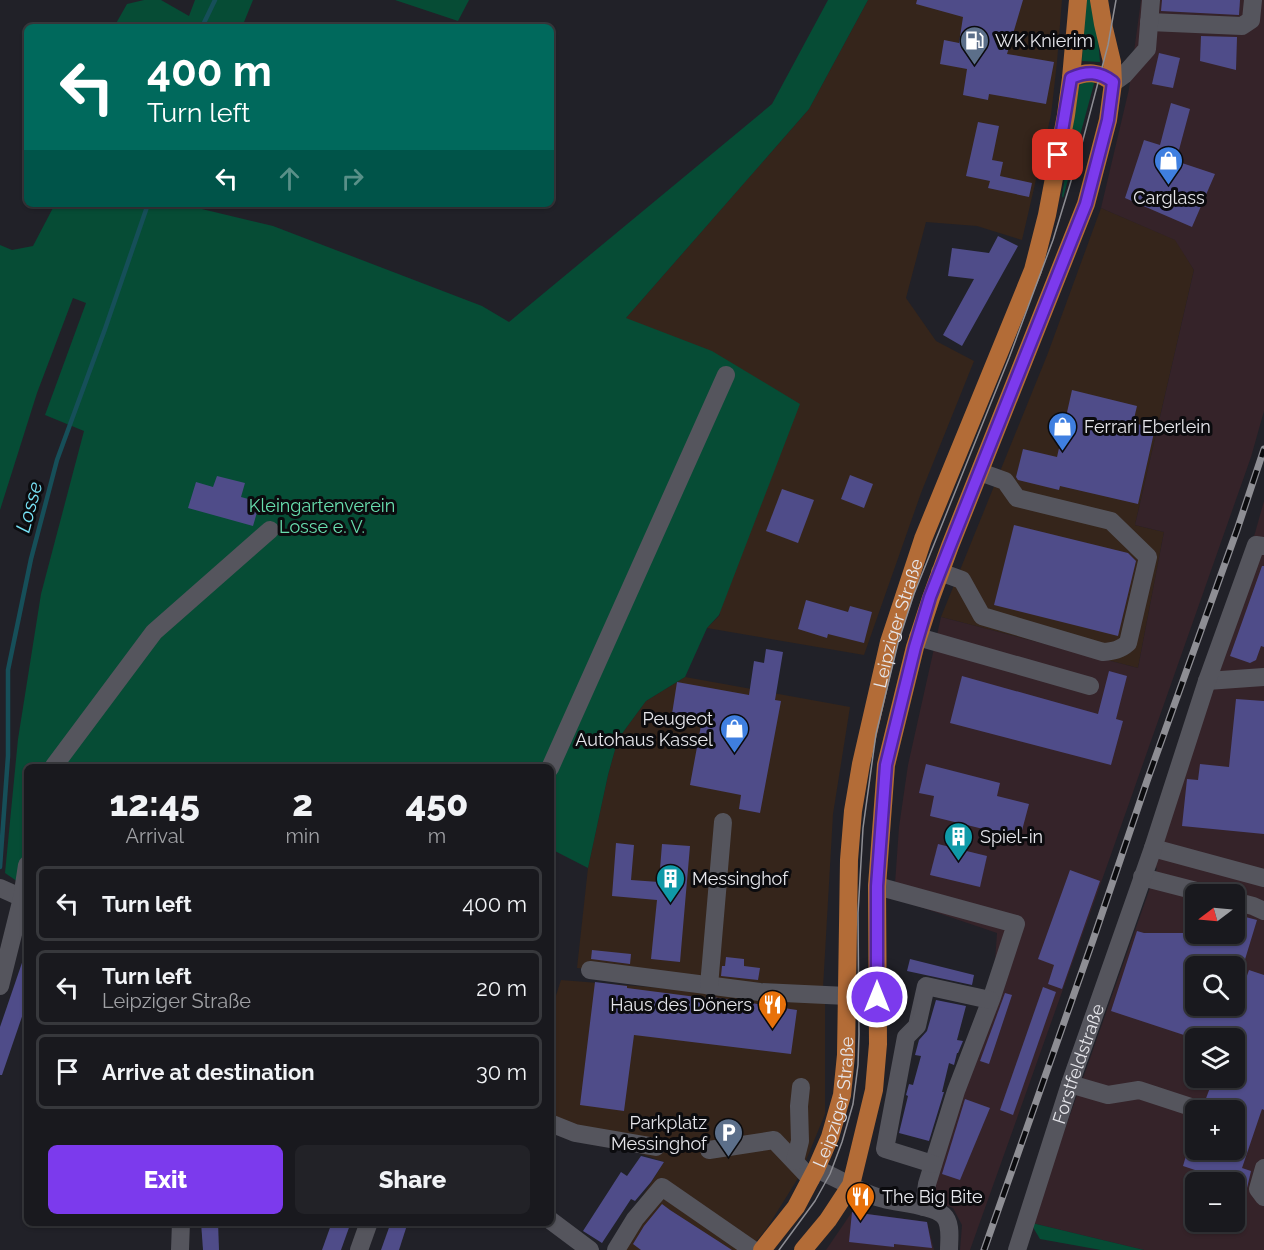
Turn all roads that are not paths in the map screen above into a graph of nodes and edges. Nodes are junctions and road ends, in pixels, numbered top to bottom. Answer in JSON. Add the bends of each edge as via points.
{"nodes":[{"id":1,"x":1078,"y":0,"type":"edge"},
{"id":2,"x":1099,"y":0,"type":"edge"},
{"id":3,"x":1151,"y":0,"type":"edge"},
{"id":4,"x":1253,"y":0,"type":"edge"},
{"id":5,"x":1149,"y":22,"type":"junction"},
{"id":6,"x":1071,"y":78,"type":"junction"},
{"id":7,"x":1113,"y":82,"type":"junction"},
{"id":8,"x":726,"y":375,"type":"dead end"},
{"id":9,"x":980,"y":472,"type":"junction"},
{"id":10,"x":270,"y":531,"type":"dead end"},
{"id":11,"x":1264,"y":546,"type":"edge"},
{"id":12,"x":940,"y":572,"type":"junction"},
{"id":13,"x":918,"y":638,"type":"junction"},
{"id":14,"x":1264,"y":677,"type":"edge"},
{"id":15,"x":1207,"y":681,"type":"junction"},
{"id":16,"x":1090,"y":686,"type":"dead end"},
{"id":17,"x":55,"y":764,"type":"edge"},
{"id":18,"x":552,"y":764,"type":"edge"},
{"id":19,"x":723,"y":822,"type":"dead end"},
{"id":20,"x":1153,"y":848,"type":"junction"},
{"id":21,"x":24,"y":874,"type":"edge"},
{"id":22,"x":1142,"y":877,"type":"junction"},
{"id":23,"x":1264,"y":878,"type":"edge"},
{"id":24,"x":877,"y":886,"type":"junction"},
{"id":25,"x":1185,"y":888,"type":"edge"},
{"id":26,"x":16,"y":895,"type":"edge"},
{"id":27,"x":1245,"y":904,"type":"edge"},
{"id":28,"x":1264,"y":911,"type":"edge"},
{"id":29,"x":590,"y":970,"type":"dead end"},
{"id":30,"x":0,"y":986,"type":"edge"},
{"id":31,"x":709,"y":986,"type":"junction"},
{"id":32,"x":847,"y":996,"type":"junction"},
{"id":33,"x":990,"y":1000,"type":"junction"},
{"id":34,"x":877,"y":1036,"type":"junction"},
{"id":35,"x":905,"y":1044,"type":"junction"},
{"id":36,"x":1070,"y":1084,"type":"junction"},
{"id":37,"x":801,"y":1087,"type":"dead end"},
{"id":38,"x":1185,"y":1105,"type":"edge"},
{"id":39,"x":554,"y":1125,"type":"edge"},
{"id":40,"x":656,"y":1147,"type":"dead end"},
{"id":41,"x":709,"y":1150,"type":"dead end"},
{"id":42,"x":795,"y":1161,"type":"junction"},
{"id":43,"x":933,"y":1164,"type":"junction"},
{"id":44,"x":1264,"y":1168,"type":"edge"},
{"id":45,"x":814,"y":1174,"type":"junction"},
{"id":46,"x":851,"y":1185,"type":"junction"},
{"id":47,"x":1264,"y":1197,"type":"edge"},
{"id":48,"x":924,"y":1207,"type":"junction"},
{"id":49,"x":554,"y":1223,"type":"edge"},
{"id":50,"x":181,"y":1226,"type":"edge"},
{"id":51,"x":368,"y":1226,"type":"edge"},
{"id":52,"x":180,"y":1250,"type":"edge"},
{"id":53,"x":359,"y":1250,"type":"edge"},
{"id":54,"x":590,"y":1250,"type":"edge"},
{"id":55,"x":616,"y":1250,"type":"edge"},
{"id":56,"x":753,"y":1250,"type":"edge"},
{"id":57,"x":762,"y":1250,"type":"edge"},
{"id":58,"x":803,"y":1250,"type":"edge"},
{"id":59,"x":949,"y":1250,"type":"edge"},
{"id":60,"x":1017,"y":1250,"type":"edge"}],
"edges":[{"from":1,"to":6,"type":"main road","name":"Leipziger Straße"},
{"from":2,"to":7,"type":"main road","name":"Leipziger Straße"},
{"from":3,"to":5,"type":"street"},
{"from":4,"to":5,"type":"street","via":[[1251,20],[1242,26]]},
{"from":5,"to":7,"type":"street","via":[[1147,49]]},
{"from":6,"to":7,"type":"main road","via":[[1092,73]]},
{"from":6,"to":32,"type":"main road","name":"Leipziger Straße","via":[[1047,215],[1033,270],[922,539],[889,642],[853,811]]},
{"from":7,"to":9,"type":"main road","name":"Leipziger Straße","via":[[1108,120],[1086,204]]},
{"from":8,"to":18,"type":"street"},
{"from":9,"to":12,"type":"main road","name":"Leipziger Straße"},
{"from":9,"to":12,"type":"street","via":[[1005,480],[1017,498],[1111,521],[1148,557],[1128,643],[1122,649],[1103,652],[982,616],[962,580]]},
{"from":10,"to":17,"type":"street","via":[[154,632]]},
{"from":11,"to":15,"type":"street","name":"Forstfeldstraße","via":[[1256,545]]},
{"from":12,"to":13,"type":"main road","name":"Leipziger Straße"},
{"from":13,"to":16,"type":"street"},
{"from":13,"to":24,"type":"main road","name":"Leipziger Straße","via":[[886,765]]},
{"from":14,"to":15,"type":"street"},
{"from":15,"to":20,"type":"street","name":"Forstfeldstraße"},
{"from":19,"to":31,"type":"street"},
{"from":20,"to":22,"type":"street","name":"Forstfeldstraße"},
{"from":20,"to":23,"type":"street"},
{"from":21,"to":26,"type":"street"},
{"from":22,"to":25,"type":"street"},
{"from":22,"to":36,"type":"street","name":"Forstfeldstraße"},
{"from":24,"to":33,"type":"street","via":[[1016,924]]},
{"from":24,"to":34,"type":"main road","name":"Leipziger Straße"},
{"from":26,"to":30,"type":"street"},
{"from":27,"to":28,"type":"street"},
{"from":29,"to":31,"type":"street"},
{"from":31,"to":32,"type":"street"},
{"from":32,"to":45,"type":"main road","name":"Leipziger Straße","via":[[842,1095]]},
{"from":33,"to":35,"type":"street","via":[[926,986],[918,1026],[906,1037]]},
{"from":33,"to":43,"type":"street"},
{"from":34,"to":35,"type":"street"},
{"from":34,"to":46,"type":"main road","name":"Leipziger Straße","via":[[874,1090]]},
{"from":35,"to":43,"type":"street","via":[[885,1149]]},
{"from":36,"to":38,"type":"street","via":[[1108,1095],[1139,1090]]},
{"from":36,"to":60,"type":"street","name":"Forstfeldstraße"},
{"from":37,"to":42,"type":"street","via":[[800,1141]]},
{"from":39,"to":40,"type":"street","via":[[575,1133]]},
{"from":41,"to":42,"type":"street","via":[[774,1140]]},
{"from":42,"to":45,"type":"street"},
{"from":43,"to":48,"type":"street"},
{"from":44,"to":47,"type":"street","via":[[1258,1189]]},
{"from":45,"to":46,"type":"street"},
{"from":45,"to":57,"type":"main road","name":"Leipziger Straße","via":[[796,1207]]},
{"from":46,"to":48,"type":"street","via":[[883,1199]]},
{"from":46,"to":58,"type":"main road","name":"Leipziger Straße"},
{"from":48,"to":59,"type":"street","via":[[934,1209],[947,1220]]},
{"from":49,"to":54,"type":"street"},
{"from":50,"to":52,"type":"street"},
{"from":51,"to":53,"type":"street"},
{"from":55,"to":56,"type":"street","via":[[662,1187]]}]}
